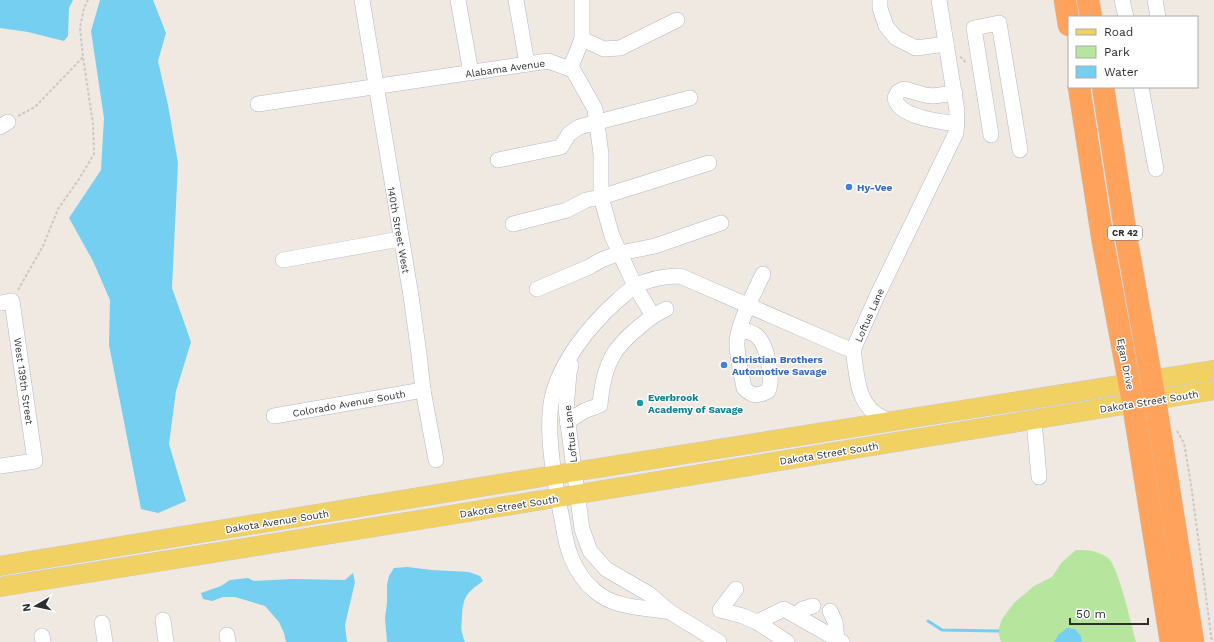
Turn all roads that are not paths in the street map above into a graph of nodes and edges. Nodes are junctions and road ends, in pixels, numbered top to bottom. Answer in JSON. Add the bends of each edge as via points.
{"nodes":[{"id":1,"x":362,"y":0,"type":"edge"},
{"id":2,"x":458,"y":0,"type":"edge"},
{"id":3,"x":516,"y":0,"type":"edge"},
{"id":4,"x":582,"y":0,"type":"edge"},
{"id":5,"x":880,"y":0,"type":"edge"},
{"id":6,"x":939,"y":0,"type":"edge"},
{"id":7,"x":1065,"y":0,"type":"edge"},
{"id":8,"x":1088,"y":0,"type":"edge"},
{"id":9,"x":1122,"y":0,"type":"edge"},
{"id":10,"x":1155,"y":0,"type":"edge"},
{"id":11,"x":1091,"y":16,"type":"edge"},
{"id":12,"x":1126,"y":16,"type":"edge"},
{"id":13,"x":1158,"y":16,"type":"edge"},
{"id":14,"x":1068,"y":18,"type":"edge"},
{"id":15,"x":677,"y":20,"type":"dead end"},
{"id":16,"x":582,"y":39,"type":"junction"},
{"id":17,"x":946,"y":44,"type":"junction"},
{"id":18,"x":527,"y":64,"type":"junction"},
{"id":19,"x":570,"y":69,"type":"junction"},
{"id":20,"x":470,"y":73,"type":"junction"},
{"id":21,"x":376,"y":87,"type":"junction"},
{"id":22,"x":1079,"y":88,"type":"edge"},
{"id":23,"x":1103,"y":88,"type":"edge"},
{"id":24,"x":1141,"y":88,"type":"edge"},
{"id":25,"x":955,"y":93,"type":"junction"},
{"id":26,"x":690,"y":98,"type":"dead end"},
{"id":27,"x":258,"y":104,"type":"dead end"},
{"id":28,"x":597,"y":123,"type":"junction"},
{"id":29,"x":957,"y":124,"type":"junction"},
{"id":30,"x":991,"y":135,"type":"dead end"},
{"id":31,"x":1020,"y":150,"type":"dead end"},
{"id":32,"x":498,"y":160,"type":"dead end"},
{"id":33,"x":709,"y":163,"type":"dead end"},
{"id":34,"x":1156,"y":169,"type":"dead end"},
{"id":35,"x":600,"y":197,"type":"junction"},
{"id":36,"x":513,"y":224,"type":"dead end"},
{"id":37,"x":721,"y":224,"type":"dead end"},
{"id":38,"x":400,"y":239,"type":"junction"},
{"id":39,"x":620,"y":253,"type":"junction"},
{"id":40,"x":283,"y":260,"type":"dead end"},
{"id":41,"x":763,"y":274,"type":"dead end"},
{"id":42,"x":635,"y":286,"type":"junction"},
{"id":43,"x":537,"y":289,"type":"dead end"},
{"id":44,"x":6,"y":302,"type":"edge"},
{"id":45,"x":748,"y":306,"type":"junction"},
{"id":46,"x":666,"y":309,"type":"dead end"},
{"id":47,"x":653,"y":316,"type":"junction"},
{"id":48,"x":740,"y":330,"type":"dead end"},
{"id":49,"x":853,"y":350,"type":"junction"},
{"id":50,"x":573,"y":353,"type":"junction"},
{"id":51,"x":1214,"y":370,"type":"edge"},
{"id":52,"x":1153,"y":389,"type":"junction"},
{"id":53,"x":423,"y":390,"type":"junction"},
{"id":54,"x":1214,"y":390,"type":"edge"},
{"id":55,"x":1131,"y":393,"type":"junction"},
{"id":56,"x":274,"y":416,"type":"dead end"},
{"id":57,"x":1034,"y":420,"type":"junction"},
{"id":58,"x":890,"y":421,"type":"junction"},
{"id":59,"x":568,"y":422,"type":"junction"},
{"id":60,"x":436,"y":460,"type":"dead end"},
{"id":61,"x":0,"y":466,"type":"edge"},
{"id":62,"x":574,"y":473,"type":"junction"},
{"id":63,"x":554,"y":476,"type":"junction"},
{"id":64,"x":1040,"y":477,"type":"dead end"},
{"id":65,"x":577,"y":494,"type":"junction"},
{"id":66,"x":558,"y":497,"type":"junction"},
{"id":67,"x":0,"y":566,"type":"edge"},
{"id":68,"x":0,"y":588,"type":"edge"},
{"id":69,"x":736,"y":589,"type":"dead end"},
{"id":70,"x":813,"y":606,"type":"dead end"},
{"id":71,"x":830,"y":611,"type":"dead end"},
{"id":72,"x":670,"y":612,"type":"junction"},
{"id":73,"x":795,"y":615,"type":"junction"},
{"id":74,"x":163,"y":620,"type":"dead end"},
{"id":75,"x":757,"y":622,"type":"junction"},
{"id":76,"x":102,"y":623,"type":"dead end"},
{"id":77,"x":840,"y":640,"type":"edge"},
{"id":78,"x":105,"y":642,"type":"edge"},
{"id":79,"x":166,"y":642,"type":"edge"},
{"id":80,"x":719,"y":642,"type":"edge"},
{"id":81,"x":786,"y":642,"type":"edge"},
{"id":82,"x":1171,"y":642,"type":"edge"},
{"id":83,"x":1193,"y":642,"type":"edge"}],
"edges":[{"from":1,"to":21,"type":"street","name":"140th Street West"},
{"from":2,"to":20,"type":"street"},
{"from":3,"to":18,"type":"street"},
{"from":4,"to":16,"type":"street"},
{"from":5,"to":17,"type":"street","via":[[886,26],[896,38],[916,48]]},
{"from":6,"to":17,"type":"street","name":"Loftus Lane"},
{"from":7,"to":14,"type":"highway"},
{"from":8,"to":11,"type":"highway"},
{"from":9,"to":12,"type":"street"},
{"from":10,"to":13,"type":"street"},
{"from":15,"to":16,"type":"street","via":[[620,48],[604,49]]},
{"from":16,"to":19,"type":"street"},
{"from":17,"to":25,"type":"street","name":"Loftus Lane"},
{"from":18,"to":19,"type":"street","name":"Alabama Avenue","via":[[548,61]]},
{"from":18,"to":20,"type":"street","name":"Alabama Avenue"},
{"from":19,"to":28,"type":"street","via":[[573,70],[595,110]]},
{"from":20,"to":21,"type":"street","name":"Alabama Avenue"},
{"from":21,"to":27,"type":"street","name":"Alabama Avenue"},
{"from":21,"to":38,"type":"street","name":"140th Street West"},
{"from":22,"to":55,"type":"highway","name":"Egan Drive","number":"CR 42","via":[[1103,242]]},
{"from":23,"to":52,"type":"highway","number":"CR 42"},
{"from":24,"to":34,"type":"street"},
{"from":25,"to":29,"type":"street","name":"Loftus Lane"},
{"from":25,"to":29,"type":"street","via":[[933,96],[904,89],[898,92],[895,98],[900,108],[924,119]]},
{"from":26,"to":28,"type":"street"},
{"from":28,"to":32,"type":"street","via":[[580,127],[569,134],[561,147]]},
{"from":28,"to":35,"type":"street","via":[[601,154]]},
{"from":29,"to":49,"type":"street","name":"Loftus Lane","via":[[954,139]]},
{"from":30,"to":31,"type":"street","via":[[974,28],[999,23]]},
{"from":33,"to":35,"type":"street"},
{"from":35,"to":36,"type":"street","via":[[586,200],[567,210]]},
{"from":35,"to":39,"type":"street"},
{"from":37,"to":39,"type":"street","via":[[655,246]]},
{"from":38,"to":40,"type":"street"},
{"from":38,"to":53,"type":"street","name":"140th Street West","via":[[413,310]]},
{"from":39,"to":42,"type":"street"},
{"from":39,"to":43,"type":"street"},
{"from":41,"to":45,"type":"street"},
{"from":42,"to":45,"type":"street","name":"Loftus Lane","via":[[662,277],[680,276]]},
{"from":42,"to":47,"type":"street"},
{"from":42,"to":50,"type":"street","name":"Loftus Lane","via":[[593,324]]},
{"from":44,"to":61,"type":"street","name":"West 139th Street","via":[[35,461]]},
{"from":45,"to":48,"type":"street"},
{"from":45,"to":49,"type":"street","name":"Loftus Lane"},
{"from":46,"to":47,"type":"street"},
{"from":47,"to":59,"type":"street","via":[[617,347],[607,365],[600,405],[584,411]]},
{"from":49,"to":58,"type":"street","via":[[860,393],[865,403],[877,415]]},
{"from":50,"to":59,"type":"street","name":"Loftus Lane","via":[[566,409]]},
{"from":50,"to":63,"type":"street","name":"Loftus Lane","via":[[558,379],[552,399],[550,419]]},
{"from":51,"to":52,"type":"main road","name":"Dakota Street South"},
{"from":52,"to":54,"type":"main road","name":"Dakota Street South"},
{"from":52,"to":55,"type":"main road","name":"Dakota Street South"},
{"from":52,"to":83,"type":"highway","number":"CR 42"},
{"from":53,"to":56,"type":"street","name":"Colorado Avenue South"},
{"from":53,"to":60,"type":"street","name":"140th Street West"},
{"from":55,"to":57,"type":"main road","name":"Dakota Street South"},
{"from":55,"to":58,"type":"main road","name":"Dakota Street South"},
{"from":55,"to":82,"type":"highway","name":"Egan Drive","number":"CR 42"},
{"from":57,"to":64,"type":"street"},
{"from":57,"to":65,"type":"main road","name":"Dakota Street South"},
{"from":58,"to":62,"type":"main road","name":"Dakota Street South"},
{"from":59,"to":62,"type":"street","name":"Loftus Lane"},
{"from":62,"to":63,"type":"main road","name":"Dakota Street South"},
{"from":62,"to":65,"type":"street","name":"Loftus Lane"},
{"from":63,"to":66,"type":"street","name":"Loftus Lane"},
{"from":63,"to":67,"type":"main road","name":"Dakota Avenue South"},
{"from":65,"to":66,"type":"main road","name":"Dakota Street South"},
{"from":65,"to":72,"type":"street","name":"Loftus Lane","via":[[582,529],[590,552],[606,569],[649,594]]},
{"from":66,"to":68,"type":"main road","name":"Dakota Street South"},
{"from":66,"to":72,"type":"street","name":"Loftus Lane","via":[[570,556],[595,592],[626,606]]},
{"from":69,"to":75,"type":"street","via":[[720,610]]},
{"from":70,"to":73,"type":"street"},
{"from":71,"to":77,"type":"street"},
{"from":72,"to":80,"type":"street"},
{"from":73,"to":75,"type":"street","via":[[784,609]]},
{"from":73,"to":77,"type":"street"},
{"from":74,"to":79,"type":"street"},
{"from":75,"to":81,"type":"street"},
{"from":76,"to":78,"type":"street"}]}
